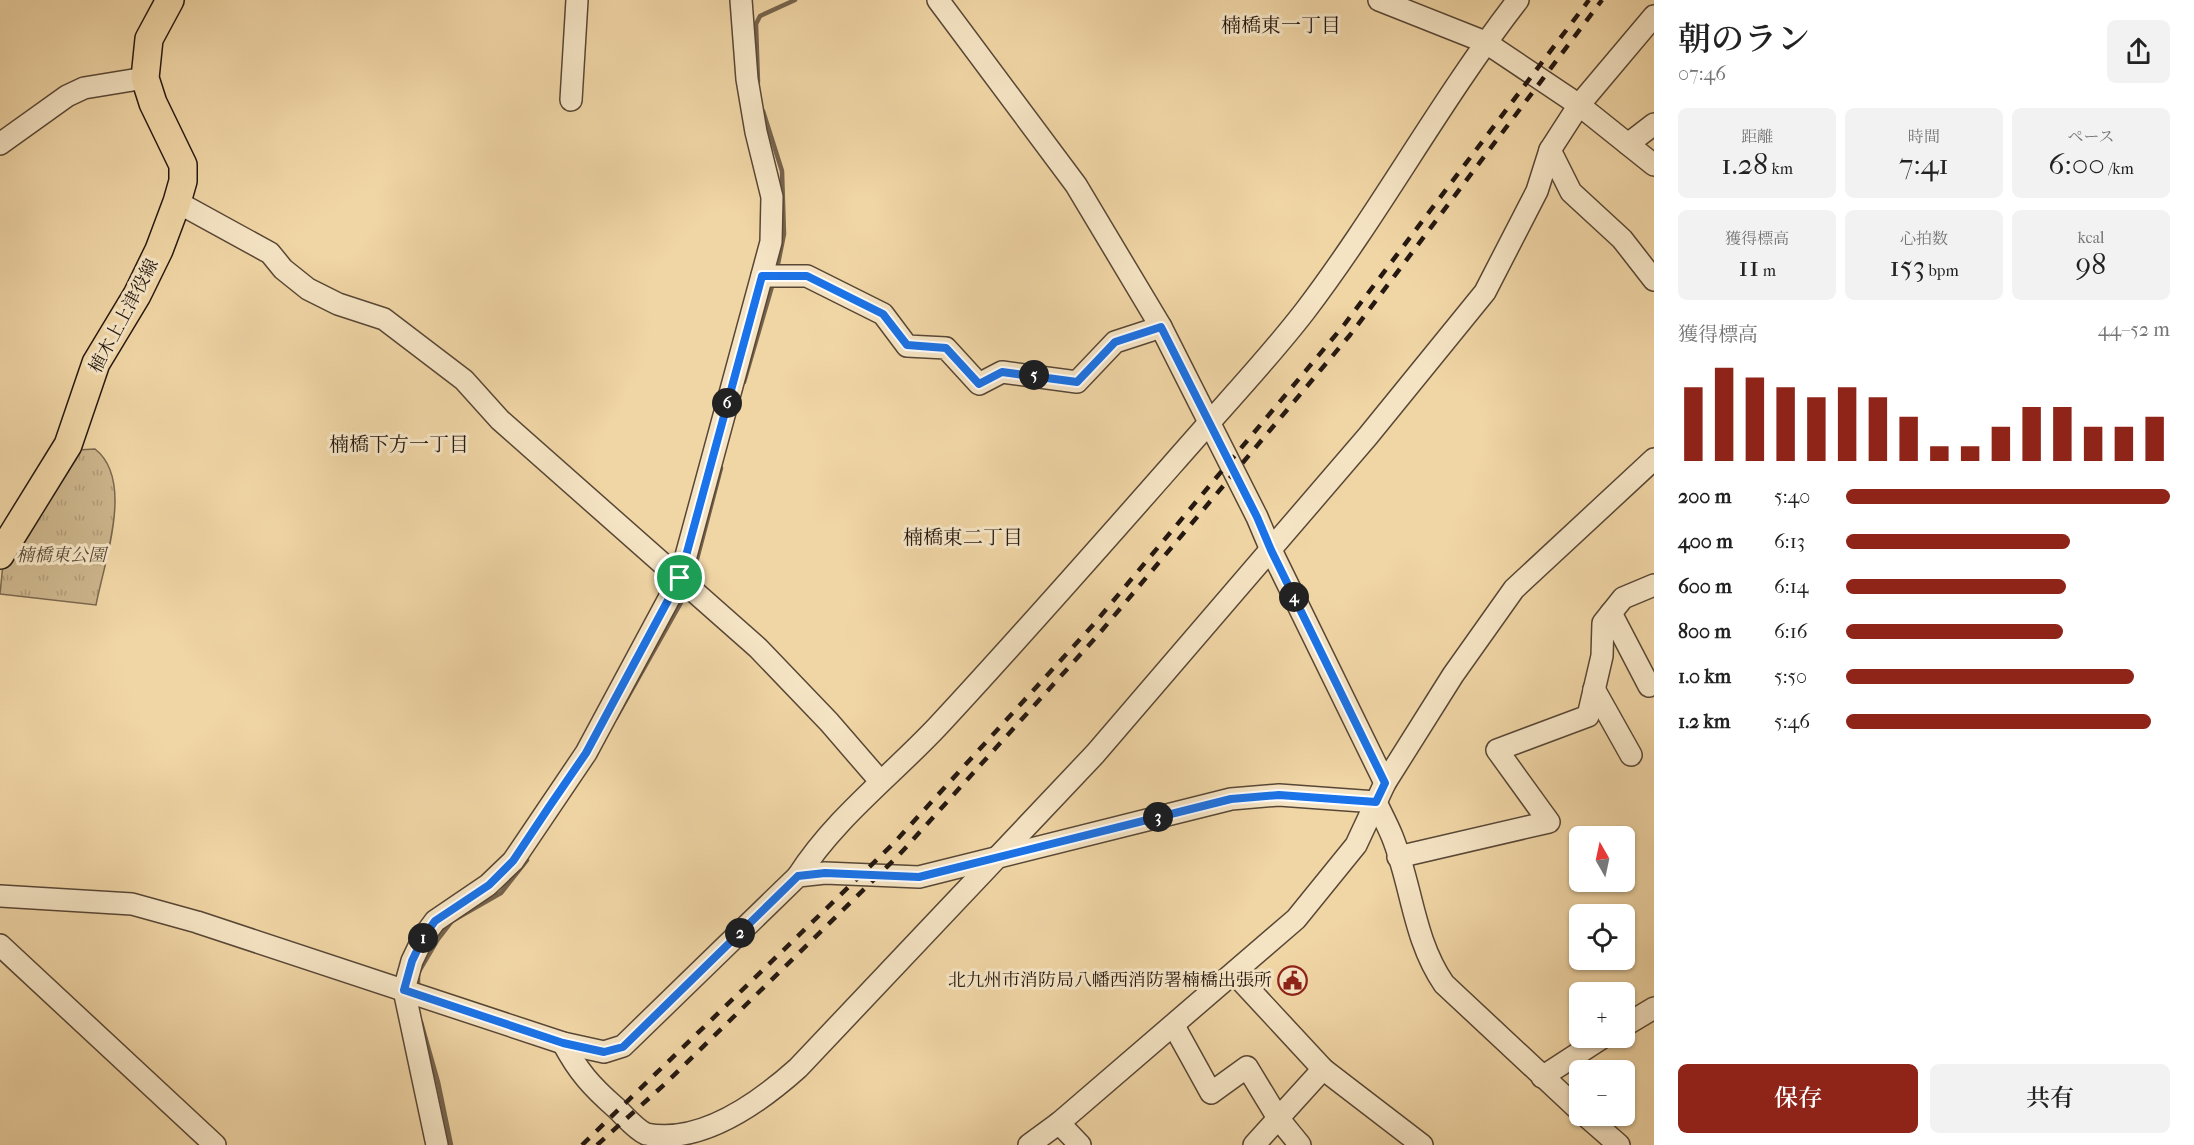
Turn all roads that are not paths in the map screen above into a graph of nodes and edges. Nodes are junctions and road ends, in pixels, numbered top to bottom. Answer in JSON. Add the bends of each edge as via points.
{"nodes":[{"id":1,"x":170,"y":0,"type":"edge"},
{"id":2,"x":578,"y":0,"type":"edge"},
{"id":3,"x":741,"y":0,"type":"edge"},
{"id":4,"x":938,"y":0,"type":"edge"},
{"id":5,"x":1379,"y":0,"type":"edge"},
{"id":6,"x":1518,"y":0,"type":"edge"},
{"id":7,"x":1654,"y":16,"type":"edge"},
{"id":8,"x":1485,"y":42,"type":"junction"},
{"id":9,"x":145,"y":78,"type":"junction"},
{"id":10,"x":571,"y":100,"type":"dead end"},
{"id":11,"x":1579,"y":105,"type":"junction"},
{"id":12,"x":1654,"y":124,"type":"edge"},
{"id":13,"x":0,"y":144,"type":"edge"},
{"id":14,"x":1628,"y":144,"type":"junction"},
{"id":15,"x":1550,"y":150,"type":"junction"},
{"id":16,"x":1654,"y":165,"type":"edge"},
{"id":17,"x":177,"y":202,"type":"junction"},
{"id":18,"x":762,"y":276,"type":"junction"},
{"id":19,"x":1654,"y":280,"type":"edge"},
{"id":20,"x":1161,"y":327,"type":"junction"},
{"id":21,"x":1210,"y":422,"type":"junction"},
{"id":22,"x":1654,"y":459,"type":"edge"},
{"id":23,"x":1271,"y":550,"type":"junction"},
{"id":24,"x":0,"y":555,"type":"edge"},
{"id":25,"x":680,"y":578,"type":"junction"},
{"id":26,"x":1654,"y":585,"type":"edge"},
{"id":27,"x":1611,"y":613,"type":"junction"},
{"id":28,"x":1649,"y":686,"type":"dead end"},
{"id":29,"x":1594,"y":688,"type":"junction"},
{"id":30,"x":1631,"y":755,"type":"dead end"},
{"id":31,"x":880,"y":781,"type":"junction"},
{"id":32,"x":1385,"y":783,"type":"junction"},
{"id":33,"x":1376,"y":802,"type":"junction"},
{"id":34,"x":1001,"y":856,"type":"junction"},
{"id":35,"x":1398,"y":856,"type":"junction"},
{"id":36,"x":798,"y":876,"type":"junction"},
{"id":37,"x":0,"y":896,"type":"edge"},
{"id":38,"x":0,"y":945,"type":"edge"},
{"id":39,"x":1235,"y":974,"type":"junction"},
{"id":40,"x":404,"y":990,"type":"junction"},
{"id":41,"x":1654,"y":1008,"type":"edge"},
{"id":42,"x":1635,"y":1019,"type":"edge"},
{"id":43,"x":1174,"y":1026,"type":"junction"},
{"id":44,"x":563,"y":1043,"type":"junction"},
{"id":45,"x":1587,"y":1048,"type":"edge"},
{"id":46,"x":1323,"y":1069,"type":"junction"},
{"id":47,"x":1542,"y":1077,"type":"junction"},
{"id":48,"x":1569,"y":1101,"type":"edge"},
{"id":49,"x":1278,"y":1118,"type":"junction"},
{"id":50,"x":1059,"y":1123,"type":"junction"},
{"id":51,"x":1597,"y":1126,"type":"edge"},
{"id":52,"x":215,"y":1145,"type":"edge"},
{"id":53,"x":437,"y":1145,"type":"edge"},
{"id":54,"x":1029,"y":1145,"type":"edge"},
{"id":55,"x":1080,"y":1145,"type":"edge"},
{"id":56,"x":1254,"y":1145,"type":"edge"},
{"id":57,"x":1299,"y":1145,"type":"edge"},
{"id":58,"x":1422,"y":1145,"type":"edge"},
{"id":59,"x":1619,"y":1145,"type":"edge"}],
"edges":[{"from":1,"to":9,"type":"main road","name":"植木上上津役線","via":[[149,39]]},
{"from":2,"to":10,"type":"street"},
{"from":3,"to":18,"type":"street","via":[[749,90],[772,197],[771,242]]},
{"from":4,"to":20,"type":"street","via":[[1076,185]]},
{"from":5,"to":8,"type":"street"},
{"from":6,"to":8,"type":"street"},
{"from":7,"to":11,"type":"street"},
{"from":8,"to":11,"type":"street"},
{"from":8,"to":21,"type":"street","via":[[1436,121],[1304,311]]},
{"from":9,"to":13,"type":"street","via":[[84,88]]},
{"from":9,"to":17,"type":"main road","name":"植木上上津役線","via":[[183,165]]},
{"from":11,"to":14,"type":"street"},
{"from":11,"to":15,"type":"street"},
{"from":12,"to":14,"type":"street"},
{"from":14,"to":16,"type":"street"},
{"from":15,"to":19,"type":"street","via":[[1571,192],[1622,239]]},
{"from":15,"to":23,"type":"street","via":[[1537,191],[1485,292]]},
{"from":17,"to":24,"type":"main road","name":"植木上上津役線","via":[[137,295],[96,363],[68,445]]},
{"from":17,"to":25,"type":"street","via":[[270,253],[308,290],[384,319],[403,333],[464,380],[500,420]]},
{"from":18,"to":20,"type":"street","via":[[807,276],[883,314],[907,345],[946,348],[979,384],[1002,372],[1077,382],[1115,342]]},
{"from":18,"to":25,"type":"street"},
{"from":20,"to":21,"type":"street"},
{"from":21,"to":23,"type":"street"},
{"from":21,"to":31,"type":"street","via":[[935,728]]},
{"from":22,"to":32,"type":"street","via":[[1514,590],[1453,675]]},
{"from":23,"to":32,"type":"street"},
{"from":23,"to":34,"type":"street"},
{"from":25,"to":31,"type":"street","via":[[758,648]]},
{"from":25,"to":40,"type":"street","via":[[586,753],[513,861],[489,885],[435,921],[412,961]]},
{"from":26,"to":27,"type":"street","via":[[1623,598]]},
{"from":27,"to":28,"type":"street"},
{"from":27,"to":29,"type":"street","via":[[1603,623],[1602,656]]},
{"from":29,"to":30,"type":"street"},
{"from":29,"to":35,"type":"street","via":[[1588,716],[1497,750],[1550,822]]},
{"from":31,"to":36,"type":"street","via":[[814,851]]},
{"from":32,"to":33,"type":"street"},
{"from":33,"to":34,"type":"street","via":[[1279,795],[1231,799]]},
{"from":33,"to":35,"type":"street"},
{"from":33,"to":39,"type":"street","via":[[1356,845],[1296,919]]},
{"from":34,"to":36,"type":"street","via":[[919,877],[825,873]]},
{"from":34,"to":44,"type":"street","via":[[798,1068],[759,1103],[712,1129],[670,1141],[643,1133],[580,1074]]},
{"from":35,"to":47,"type":"street","via":[[1430,964],[1444,984]]},
{"from":36,"to":44,"type":"street","via":[[623,1047],[604,1052]]},
{"from":37,"to":40,"type":"street","via":[[132,904]]},
{"from":38,"to":52,"type":"street"},
{"from":39,"to":43,"type":"street"},
{"from":39,"to":46,"type":"street"},
{"from":40,"to":44,"type":"street"},
{"from":40,"to":53,"type":"street"},
{"from":41,"to":42,"type":"street"},
{"from":43,"to":49,"type":"street","via":[[1211,1093],[1247,1067]]},
{"from":43,"to":50,"type":"street"},
{"from":45,"to":47,"type":"street"},
{"from":46,"to":49,"type":"street"},
{"from":46,"to":58,"type":"street"},
{"from":47,"to":48,"type":"street"},
{"from":49,"to":56,"type":"street"},
{"from":49,"to":57,"type":"street"},
{"from":50,"to":54,"type":"street"},
{"from":50,"to":55,"type":"street"},
{"from":51,"to":59,"type":"street"}]}
